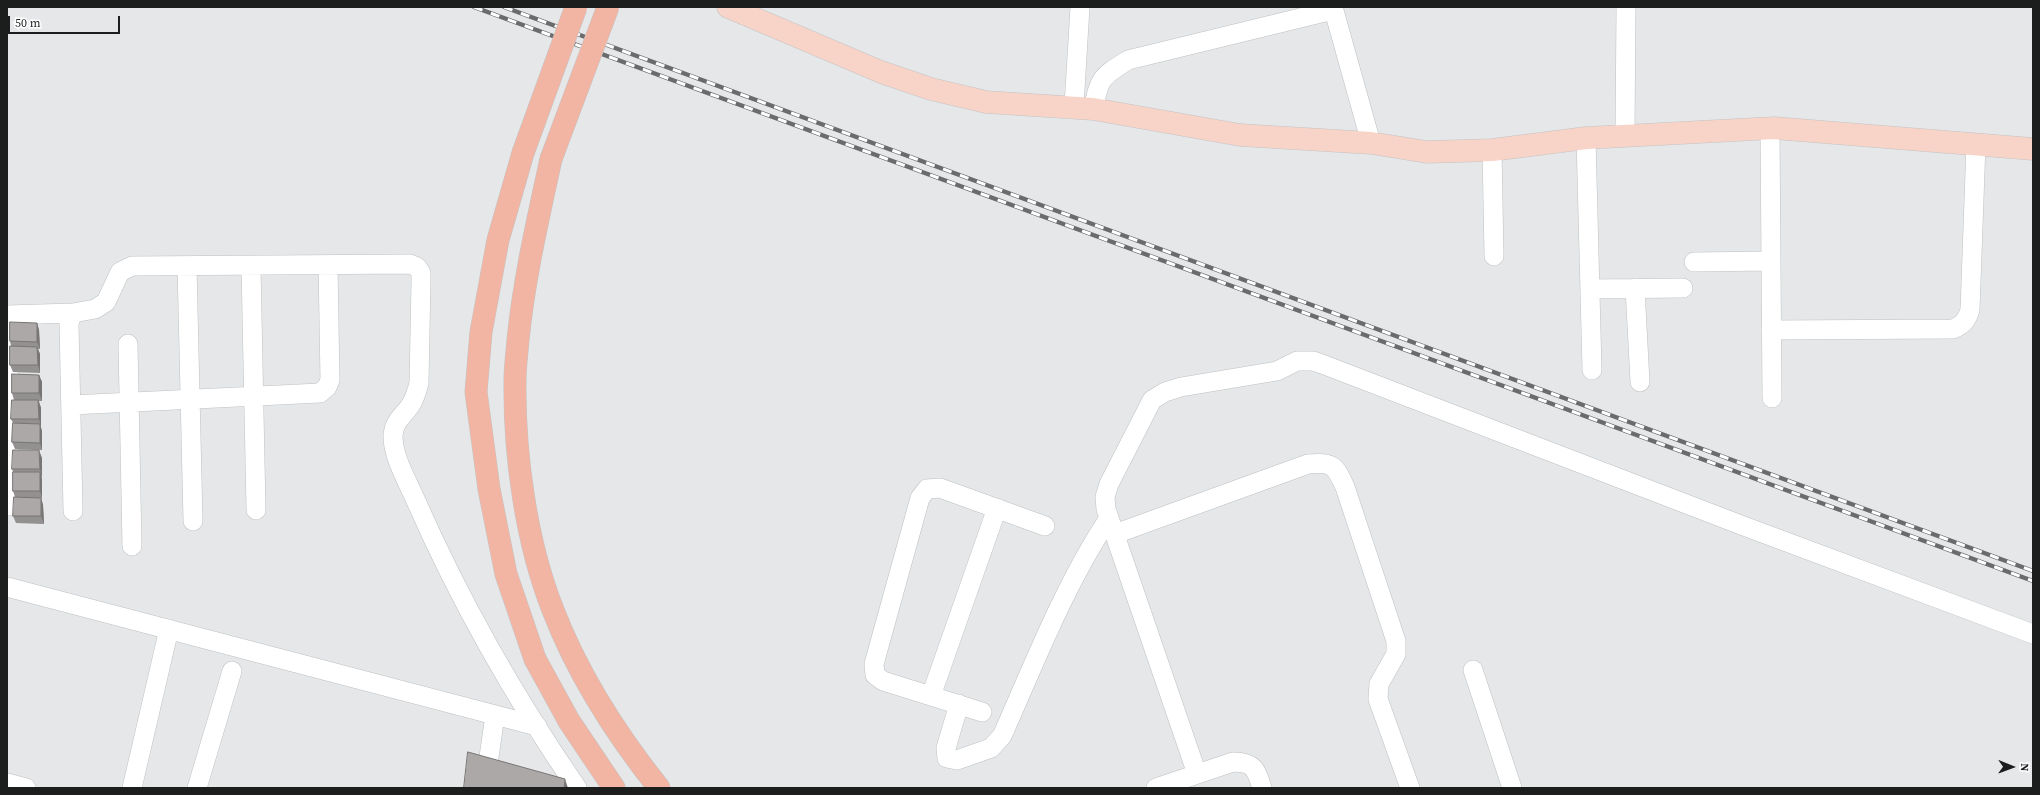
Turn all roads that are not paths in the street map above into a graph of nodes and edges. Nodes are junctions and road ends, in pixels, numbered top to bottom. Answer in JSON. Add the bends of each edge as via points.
{"nodes":[{"id":1,"x":576,"y":7,"type":"edge"},
{"id":2,"x":608,"y":7,"type":"edge"},
{"id":3,"x":728,"y":7,"type":"edge"},
{"id":4,"x":1080,"y":7,"type":"edge"},
{"id":5,"x":1626,"y":7,"type":"edge"},
{"id":6,"x":1333,"y":8,"type":"edge"},
{"id":7,"x":1084,"y":108,"type":"junction"},
{"id":8,"x":1770,"y":128,"type":"junction"},
{"id":9,"x":1625,"y":136,"type":"junction"},
{"id":10,"x":1586,"y":138,"type":"junction"},
{"id":11,"x":1371,"y":143,"type":"junction"},
{"id":12,"x":1976,"y":144,"type":"junction"},
{"id":13,"x":2033,"y":149,"type":"edge"},
{"id":14,"x":1492,"y":150,"type":"junction"},
{"id":15,"x":1494,"y":256,"type":"dead end"},
{"id":16,"x":1771,"y":261,"type":"junction"},
{"id":17,"x":1694,"y":262,"type":"dead end"},
{"id":18,"x":328,"y":265,"type":"junction"},
{"id":19,"x":187,"y":266,"type":"junction"},
{"id":20,"x":251,"y":266,"type":"junction"},
{"id":21,"x":1635,"y":288,"type":"junction"},
{"id":22,"x":1683,"y":288,"type":"dead end"},
{"id":23,"x":1590,"y":289,"type":"junction"},
{"id":24,"x":73,"y":313,"type":"junction"},
{"id":25,"x":7,"y":315,"type":"edge"},
{"id":26,"x":1771,"y":330,"type":"junction"},
{"id":27,"x":128,"y":344,"type":"dead end"},
{"id":28,"x":1592,"y":370,"type":"dead end"},
{"id":29,"x":1640,"y":382,"type":"dead end"},
{"id":30,"x":254,"y":396,"type":"junction"},
{"id":31,"x":1772,"y":398,"type":"dead end"},
{"id":32,"x":190,"y":399,"type":"junction"},
{"id":33,"x":129,"y":402,"type":"junction"},
{"id":34,"x":71,"y":405,"type":"junction"},
{"id":35,"x":9,"y":506,"type":"dead end"},
{"id":36,"x":997,"y":508,"type":"junction"},
{"id":37,"x":73,"y":510,"type":"dead end"},
{"id":38,"x":256,"y":510,"type":"dead end"},
{"id":39,"x":193,"y":521,"type":"dead end"},
{"id":40,"x":1045,"y":526,"type":"dead end"},
{"id":41,"x":1112,"y":526,"type":"junction"},
{"id":42,"x":132,"y":546,"type":"dead end"},
{"id":43,"x":7,"y":587,"type":"edge"},
{"id":44,"x":169,"y":629,"type":"junction"},
{"id":45,"x":2033,"y":634,"type":"edge"},
{"id":46,"x":1473,"y":670,"type":"dead end"},
{"id":47,"x":232,"y":671,"type":"dead end"},
{"id":48,"x":931,"y":696,"type":"junction"},
{"id":49,"x":958,"y":704,"type":"junction"},
{"id":50,"x":982,"y":712,"type":"dead end"},
{"id":51,"x":495,"y":715,"type":"junction"},
{"id":52,"x":537,"y":726,"type":"junction"},
{"id":53,"x":1197,"y":774,"type":"junction"},
{"id":54,"x":7,"y":783,"type":"edge"},
{"id":55,"x":26,"y":788,"type":"edge"},
{"id":56,"x":132,"y":788,"type":"edge"},
{"id":57,"x":197,"y":788,"type":"edge"},
{"id":58,"x":526,"y":788,"type":"edge"},
{"id":59,"x":577,"y":788,"type":"edge"},
{"id":60,"x":614,"y":788,"type":"edge"},
{"id":61,"x":659,"y":788,"type":"edge"},
{"id":62,"x":1156,"y":788,"type":"edge"},
{"id":63,"x":1262,"y":788,"type":"edge"},
{"id":64,"x":1410,"y":788,"type":"edge"},
{"id":65,"x":1512,"y":788,"type":"edge"}],
"edges":[{"from":1,"to":60,"type":"highway","bridge":true,"via":[[523,153],[498,240],[481,332],[476,392],[489,489],[506,574],[535,659],[569,721]]},
{"from":2,"to":61,"type":"highway","bridge":true,"via":[[551,159],[535,228],[521,310],[515,379],[517,451],[538,564],[553,610],[581,672],[614,729]]},
{"from":3,"to":7,"type":"main road","via":[[881,72],[931,90],[986,102]]},
{"from":4,"to":7,"type":"street"},
{"from":5,"to":9,"type":"street"},
{"from":6,"to":7,"type":"street","via":[[1128,60],[1108,73],[1098,84]]},
{"from":6,"to":11,"type":"street"},
{"from":7,"to":11,"type":"main road","via":[[1240,135]]},
{"from":8,"to":9,"type":"main road"},
{"from":8,"to":12,"type":"main road"},
{"from":8,"to":16,"type":"street"},
{"from":9,"to":10,"type":"main road"},
{"from":10,"to":14,"type":"main road"},
{"from":10,"to":23,"type":"street"},
{"from":11,"to":14,"type":"main road","via":[[1427,152]]},
{"from":12,"to":13,"type":"main road"},
{"from":12,"to":26,"type":"street","via":[[1970,310],[1963,324],[1953,329]]},
{"from":14,"to":15,"type":"street"},
{"from":16,"to":17,"type":"street"},
{"from":16,"to":26,"type":"street"},
{"from":18,"to":20,"type":"street"},
{"from":18,"to":30,"type":"street","via":[[330,380],[327,387],[320,393]]},
{"from":18,"to":52,"type":"street","via":[[410,264],[417,267],[420,273],[419,383],[410,405],[394,427],[394,445],[439,554]]},
{"from":19,"to":20,"type":"street"},
{"from":19,"to":24,"type":"street","via":[[132,266],[120,272],[106,302],[95,309]]},
{"from":19,"to":32,"type":"street"},
{"from":20,"to":30,"type":"street"},
{"from":21,"to":22,"type":"street"},
{"from":21,"to":23,"type":"street"},
{"from":21,"to":29,"type":"street"},
{"from":23,"to":28,"type":"street"},
{"from":24,"to":25,"type":"street"},
{"from":24,"to":34,"type":"street","via":[[69,323]]},
{"from":25,"to":35,"type":"street"},
{"from":26,"to":31,"type":"street"},
{"from":27,"to":33,"type":"street"},
{"from":30,"to":32,"type":"street"},
{"from":30,"to":38,"type":"street"},
{"from":32,"to":33,"type":"street"},
{"from":32,"to":39,"type":"street"},
{"from":33,"to":34,"type":"street"},
{"from":33,"to":42,"type":"street"},
{"from":34,"to":37,"type":"street"},
{"from":36,"to":40,"type":"street"},
{"from":36,"to":48,"type":"street"},
{"from":36,"to":48,"type":"street","via":[[940,488],[927,489],[920,498],[874,664],[875,674],[883,681]]},
{"from":41,"to":45,"type":"street","via":[[1105,497],[1109,484],[1152,400],[1181,386],[1252,376],[1277,371],[1297,362],[1313,361]]},
{"from":41,"to":49,"type":"street","via":[[1088,550],[1064,594],[1002,736],[991,748],[957,760],[948,758],[946,748]]},
{"from":41,"to":53,"type":"street"},
{"from":41,"to":64,"type":"street","via":[[1308,464],[1325,462],[1337,471],[1345,487],[1396,641],[1396,654],[1379,684],[1378,699]]},
{"from":43,"to":44,"type":"street"},
{"from":44,"to":51,"type":"street"},
{"from":44,"to":56,"type":"street"},
{"from":46,"to":65,"type":"street"},
{"from":47,"to":57,"type":"street"},
{"from":48,"to":49,"type":"street"},
{"from":49,"to":50,"type":"street"},
{"from":51,"to":52,"type":"street"},
{"from":51,"to":58,"type":"street","via":[[487,771],[489,777],[492,780]]},
{"from":52,"to":59,"type":"street"},
{"from":53,"to":62,"type":"street"},
{"from":53,"to":63,"type":"street","via":[[1233,762],[1246,762],[1256,770]]},
{"from":54,"to":55,"type":"street"}]}
